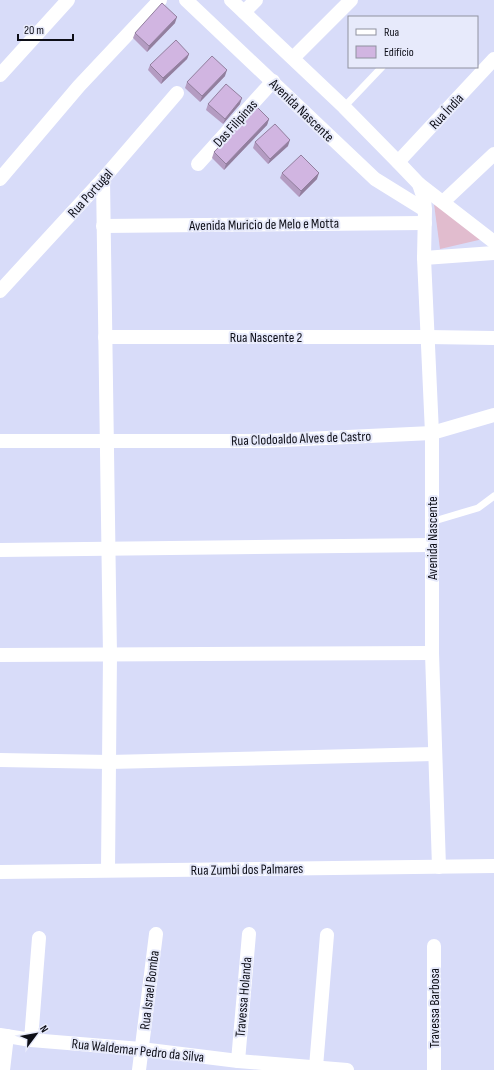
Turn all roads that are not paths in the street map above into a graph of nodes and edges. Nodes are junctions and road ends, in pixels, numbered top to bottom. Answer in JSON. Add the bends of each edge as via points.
{"nodes":[{"id":1,"x":68,"y":0,"type":"edge"},
{"id":2,"x":160,"y":0,"type":"edge"},
{"id":3,"x":186,"y":0,"type":"edge"},
{"id":4,"x":230,"y":0,"type":"edge"},
{"id":5,"x":256,"y":0,"type":"edge"},
{"id":6,"x":351,"y":0,"type":"edge"},
{"id":7,"x":244,"y":12,"type":"junction"},
{"id":8,"x":293,"y":58,"type":"junction"},
{"id":9,"x":494,"y":59,"type":"edge"},
{"id":10,"x":381,"y":68,"type":"edge"},
{"id":11,"x":0,"y":75,"type":"edge"},
{"id":12,"x":273,"y":81,"type":"junction"},
{"id":13,"x":177,"y":93,"type":"dead end"},
{"id":14,"x":344,"y":107,"type":"junction"},
{"id":15,"x":494,"y":154,"type":"edge"},
{"id":16,"x":398,"y":162,"type":"junction"},
{"id":17,"x":198,"y":164,"type":"dead end"},
{"id":18,"x":0,"y":179,"type":"edge"},
{"id":19,"x":103,"y":180,"type":"junction"},
{"id":20,"x":419,"y":184,"type":"junction"},
{"id":21,"x":443,"y":202,"type":"junction"},
{"id":22,"x":425,"y":216,"type":"junction"},
{"id":23,"x":103,"y":226,"type":"junction"},
{"id":24,"x":494,"y":242,"type":"edge"},
{"id":25,"x":494,"y":253,"type":"edge"},
{"id":26,"x":424,"y":258,"type":"junction"},
{"id":27,"x":0,"y":292,"type":"edge"},
{"id":28,"x":105,"y":337,"type":"junction"},
{"id":29,"x":428,"y":337,"type":"junction"},
{"id":30,"x":494,"y":338,"type":"edge"},
{"id":31,"x":494,"y":415,"type":"edge"},
{"id":32,"x":432,"y":433,"type":"junction"},
{"id":33,"x":106,"y":440,"type":"junction"},
{"id":34,"x":0,"y":441,"type":"edge"},
{"id":35,"x":494,"y":496,"type":"edge"},
{"id":36,"x":432,"y":522,"type":"junction"},
{"id":37,"x":431,"y":545,"type":"junction"},
{"id":38,"x":108,"y":549,"type":"junction"},
{"id":39,"x":0,"y":550,"type":"edge"},
{"id":40,"x":432,"y":652,"type":"junction"},
{"id":41,"x":110,"y":654,"type":"junction"},
{"id":42,"x":0,"y":655,"type":"edge"},
{"id":43,"x":434,"y":754,"type":"junction"},
{"id":44,"x":0,"y":760,"type":"edge"},
{"id":45,"x":109,"y":762,"type":"junction"},
{"id":46,"x":494,"y":866,"type":"edge"},
{"id":47,"x":439,"y":867,"type":"junction"},
{"id":48,"x":108,"y":870,"type":"junction"},
{"id":49,"x":0,"y":872,"type":"edge"},
{"id":50,"x":156,"y":934,"type":"dead end"},
{"id":51,"x":249,"y":934,"type":"dead end"},
{"id":52,"x":327,"y":935,"type":"dead end"},
{"id":53,"x":38,"y":938,"type":"dead end"},
{"id":54,"x":434,"y":946,"type":"dead end"},
{"id":55,"x":3,"y":1036,"type":"edge"},
{"id":56,"x":31,"y":1040,"type":"junction"},
{"id":57,"x":141,"y":1049,"type":"junction"},
{"id":58,"x":238,"y":1061,"type":"junction"},
{"id":59,"x":282,"y":1067,"type":"edge"},
{"id":60,"x":316,"y":1067,"type":"junction"},
{"id":61,"x":3,"y":1070,"type":"edge"},
{"id":62,"x":139,"y":1070,"type":"edge"},
{"id":63,"x":348,"y":1070,"type":"edge"},
{"id":64,"x":434,"y":1070,"type":"edge"}],
"edges":[{"from":1,"to":11,"type":"street"},
{"from":2,"to":18,"type":"street","via":[[79,86]]},
{"from":3,"to":12,"type":"street","name":"Avenida Nascente"},
{"from":4,"to":7,"type":"street","name":"Avenida Nascente"},
{"from":5,"to":7,"type":"street"},
{"from":6,"to":8,"type":"street"},
{"from":7,"to":8,"type":"street","name":"Avenida Nascente"},
{"from":8,"to":14,"type":"street","name":"Avenida Nascente"},
{"from":9,"to":16,"type":"street","name":"Rua Índia"},
{"from":10,"to":14,"type":"lane"},
{"from":12,"to":17,"type":"street","name":"Das Filipinas"},
{"from":12,"to":22,"type":"street","name":"Avenida Nascente","via":[[375,179]]},
{"from":13,"to":19,"type":"street","name":"Rua Portugal"},
{"from":14,"to":16,"type":"street","name":"Avenida Nascente"},
{"from":15,"to":21,"type":"street"},
{"from":16,"to":20,"type":"street","name":"Avenida Nascente"},
{"from":19,"to":23,"type":"street"},
{"from":19,"to":27,"type":"street","name":"Rua Portugal"},
{"from":20,"to":21,"type":"street"},
{"from":20,"to":22,"type":"street","name":"Avenida Nascente","via":[[424,199]]},
{"from":21,"to":24,"type":"street"},
{"from":22,"to":23,"type":"street","name":"Avenida Muricio de Melo e Motta"},
{"from":22,"to":26,"type":"street","name":"Avenida Nascente"},
{"from":23,"to":28,"type":"street"},
{"from":25,"to":26,"type":"street"},
{"from":26,"to":29,"type":"street","name":"Avenida Nascente"},
{"from":28,"to":29,"type":"street","name":"Rua Nascente 2"},
{"from":28,"to":33,"type":"street"},
{"from":29,"to":30,"type":"street","name":"Rua Nascente 2"},
{"from":29,"to":32,"type":"street","name":"Avenida Nascente"},
{"from":31,"to":32,"type":"street","name":"Rua Clodoaldo Alves de Castro"},
{"from":32,"to":33,"type":"street","name":"Rua Clodoaldo Alves de Castro","via":[[263,441]]},
{"from":32,"to":36,"type":"street","name":"Avenida Nascente"},
{"from":33,"to":34,"type":"street","name":"Rua Clodoaldo Alves de Castro"},
{"from":33,"to":38,"type":"street"},
{"from":35,"to":36,"type":"lane","via":[[478,508]]},
{"from":36,"to":37,"type":"street","name":"Avenida Nascente"},
{"from":37,"to":38,"type":"street"},
{"from":37,"to":40,"type":"street","name":"Avenida Nascente"},
{"from":38,"to":39,"type":"street"},
{"from":38,"to":41,"type":"street"},
{"from":40,"to":41,"type":"street"},
{"from":40,"to":43,"type":"street","name":"Avenida Nascente"},
{"from":41,"to":42,"type":"street"},
{"from":41,"to":45,"type":"street"},
{"from":43,"to":45,"type":"street"},
{"from":43,"to":47,"type":"street","name":"Avenida Nascente"},
{"from":44,"to":45,"type":"street"},
{"from":45,"to":48,"type":"street"},
{"from":46,"to":47,"type":"street","name":"Rua Zumbi dos Palmares"},
{"from":47,"to":48,"type":"street","name":"Rua Zumbi dos Palmares"},
{"from":48,"to":49,"type":"street","name":"Rua Zumbi dos Palmares"},
{"from":50,"to":57,"type":"street","name":"Rua Israel Bomba"},
{"from":51,"to":58,"type":"street","name":"Travessa Holanda"},
{"from":52,"to":60,"type":"street"},
{"from":53,"to":56,"type":"street"},
{"from":54,"to":64,"type":"street","name":"Travessa Barbosa"},
{"from":55,"to":56,"type":"street","name":"Rua Waldemar Pedro da Silva"},
{"from":55,"to":61,"type":"street"},
{"from":56,"to":57,"type":"street","name":"Rua Waldemar Pedro da Silva"},
{"from":57,"to":58,"type":"street","name":"Rua Waldemar Pedro da Silva"},
{"from":57,"to":62,"type":"street","name":"Rua Israel Bomba"},
{"from":58,"to":59,"type":"street","name":"Rua Waldemar Pedro da Silva"},
{"from":59,"to":60,"type":"street","name":"Rua Waldemar Pedro da Silva"},
{"from":60,"to":63,"type":"street","name":"Rua Waldemar Pedro da Silva"}]}
